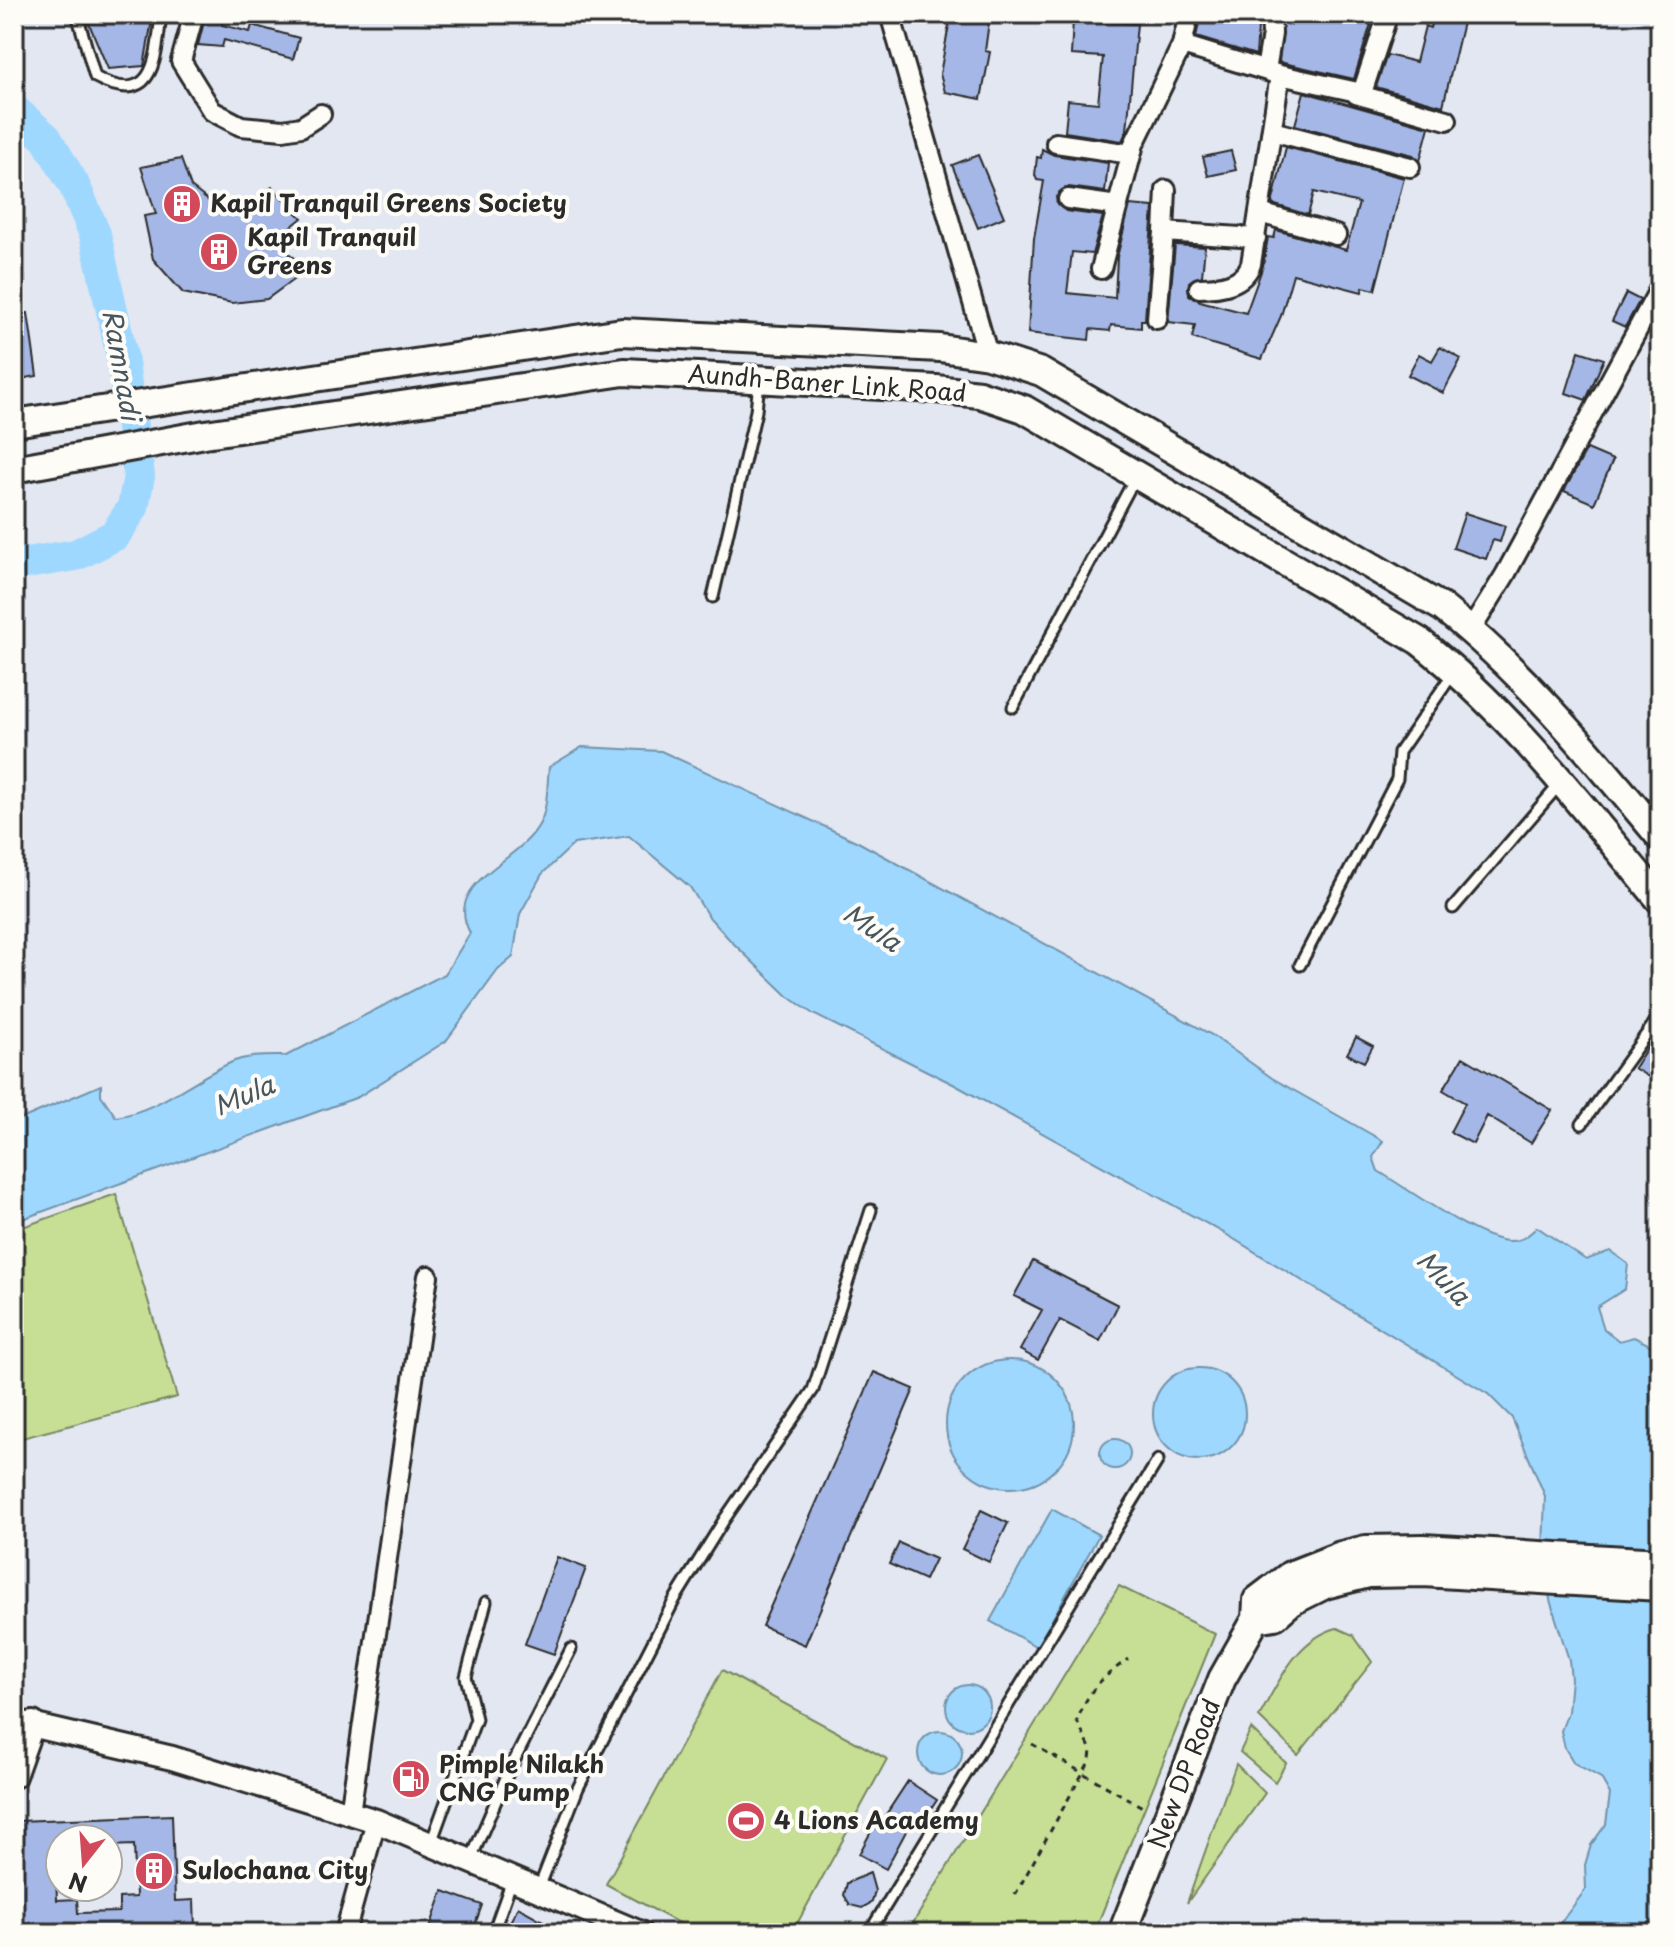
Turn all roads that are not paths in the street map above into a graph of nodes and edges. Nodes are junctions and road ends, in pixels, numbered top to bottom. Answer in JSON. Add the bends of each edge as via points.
{"nodes":[{"id":1,"x":77,"y":14,"type":"edge"},
{"id":2,"x":161,"y":14,"type":"edge"},
{"id":3,"x":194,"y":14,"type":"edge"},
{"id":4,"x":890,"y":14,"type":"edge"},
{"id":5,"x":1189,"y":14,"type":"edge"},
{"id":6,"x":1271,"y":14,"type":"edge"},
{"id":7,"x":1385,"y":23,"type":"dead end"},
{"id":8,"x":1182,"y":45,"type":"junction"},
{"id":9,"x":1273,"y":73,"type":"junction"},
{"id":10,"x":1356,"y":94,"type":"junction"},
{"id":11,"x":321,"y":114,"type":"dead end"},
{"id":12,"x":1447,"y":120,"type":"dead end"},
{"id":13,"x":1272,"y":131,"type":"junction"},
{"id":14,"x":1056,"y":143,"type":"dead end"},
{"id":15,"x":1131,"y":154,"type":"junction"},
{"id":16,"x":1410,"y":167,"type":"dead end"},
{"id":17,"x":1166,"y":190,"type":"dead end"},
{"id":18,"x":14,"y":199,"type":"edge"},
{"id":19,"x":1068,"y":199,"type":"dead end"},
{"id":20,"x":1118,"y":206,"type":"junction"},
{"id":21,"x":1260,"y":213,"type":"junction"},
{"id":22,"x":1164,"y":232,"type":"junction"},
{"id":23,"x":1336,"y":235,"type":"dead end"},
{"id":24,"x":1256,"y":238,"type":"junction"},
{"id":25,"x":1101,"y":269,"type":"dead end"},
{"id":26,"x":14,"y":283,"type":"edge"},
{"id":27,"x":1199,"y":288,"type":"dead end"},
{"id":28,"x":1660,"y":288,"type":"edge"},
{"id":29,"x":1157,"y":319,"type":"dead end"},
{"id":30,"x":988,"y":355,"type":"junction"},
{"id":31,"x":760,"y":378,"type":"junction"},
{"id":32,"x":979,"y":394,"type":"junction"},
{"id":33,"x":14,"y":423,"type":"edge"},
{"id":34,"x":14,"y":469,"type":"edge"},
{"id":35,"x":1136,"y":475,"type":"junction"},
{"id":36,"x":713,"y":597,"type":"dead end"},
{"id":37,"x":1471,"y":630,"type":"junction"},
{"id":38,"x":1456,"y":669,"type":"junction"},
{"id":39,"x":1013,"y":707,"type":"dead end"},
{"id":40,"x":1561,"y":782,"type":"junction"},
{"id":41,"x":1660,"y":837,"type":"edge"},
{"id":42,"x":1660,"y":900,"type":"edge"},
{"id":43,"x":1453,"y":908,"type":"dead end"},
{"id":44,"x":1300,"y":965,"type":"dead end"},
{"id":45,"x":1660,"y":1015,"type":"edge"},
{"id":46,"x":1582,"y":1124,"type":"dead end"},
{"id":47,"x":871,"y":1210,"type":"dead end"},
{"id":48,"x":428,"y":1276,"type":"dead end"},
{"id":49,"x":1158,"y":1460,"type":"dead end"},
{"id":50,"x":1423,"y":1560,"type":"junction"},
{"id":51,"x":1660,"y":1562,"type":"edge"},
{"id":52,"x":1660,"y":1587,"type":"edge"},
{"id":53,"x":486,"y":1602,"type":"dead end"},
{"id":54,"x":571,"y":1649,"type":"dead end"},
{"id":55,"x":23,"y":1722,"type":"edge"},
{"id":56,"x":14,"y":1776,"type":"edge"},
{"id":57,"x":350,"y":1813,"type":"junction"},
{"id":58,"x":376,"y":1821,"type":"junction"},
{"id":59,"x":431,"y":1844,"type":"junction"},
{"id":60,"x":470,"y":1861,"type":"junction"},
{"id":61,"x":513,"y":1877,"type":"junction"},
{"id":62,"x":539,"y":1888,"type":"junction"},
{"id":63,"x":345,"y":1933,"type":"edge"},
{"id":64,"x":493,"y":1933,"type":"edge"},
{"id":65,"x":640,"y":1933,"type":"edge"},
{"id":66,"x":869,"y":1933,"type":"edge"},
{"id":67,"x":1122,"y":1933,"type":"edge"}],
"edges":[{"from":1,"to":2,"type":"lane","via":[[95,77],[109,85],[132,87],[147,81],[153,68]]},
{"from":3,"to":11,"type":"street","via":[[181,61],[212,111],[241,126],[283,130],[301,127]]},
{"from":4,"to":30,"type":"street"},
{"from":5,"to":8,"type":"street"},
{"from":6,"to":9,"type":"street"},
{"from":7,"to":10,"type":"street","via":[[1365,89]]},
{"from":8,"to":9,"type":"street"},
{"from":8,"to":15,"type":"street"},
{"from":9,"to":10,"type":"street"},
{"from":9,"to":13,"type":"street"},
{"from":10,"to":12,"type":"street"},
{"from":13,"to":16,"type":"street"},
{"from":13,"to":21,"type":"street"},
{"from":14,"to":15,"type":"street"},
{"from":15,"to":20,"type":"street"},
{"from":17,"to":22,"type":"street"},
{"from":18,"to":26,"type":"lane"},
{"from":19,"to":20,"type":"street"},
{"from":20,"to":25,"type":"street"},
{"from":21,"to":23,"type":"street"},
{"from":21,"to":24,"type":"street"},
{"from":22,"to":24,"type":"street"},
{"from":22,"to":29,"type":"street"},
{"from":24,"to":27,"type":"street","via":[[1247,275],[1229,285]]},
{"from":28,"to":37,"type":"street"},
{"from":30,"to":32,"type":"main road"},
{"from":30,"to":33,"type":"main road","name":"Aundh-Baner Link Road","via":[[622,332]]},
{"from":30,"to":37,"type":"main road","name":"Aundh-Baner Link Road","via":[[1041,372],[1399,579]]},
{"from":31,"to":32,"type":"main road","name":"Aundh-Baner Link Road"},
{"from":31,"to":34,"type":"main road","name":"Aundh-Baner Link Road","via":[[624,372],[205,434]]},
{"from":31,"to":36,"type":"lane"},
{"from":32,"to":35,"type":"main road","name":"Aundh-Baner Link Road","via":[[1024,409]]},
{"from":35,"to":38,"type":"main road","name":"Aundh-Baner Link Road","via":[[1377,613]]},
{"from":35,"to":39,"type":"lane"},
{"from":37,"to":41,"type":"main road","name":"Aundh-Baner Link Road","via":[[1598,762]]},
{"from":38,"to":40,"type":"main road","name":"Aundh-Baner Link Road"},
{"from":38,"to":44,"type":"lane","via":[[1399,752],[1397,779]]},
{"from":40,"to":42,"type":"main road","name":"Aundh-Baner Link Road"},
{"from":40,"to":43,"type":"lane"},
{"from":45,"to":46,"type":"lane"},
{"from":47,"to":62,"type":"lane","via":[[813,1390],[675,1599],[578,1788]]},
{"from":48,"to":57,"type":"street"},
{"from":49,"to":66,"type":"lane"},
{"from":50,"to":51,"type":"main road"},
{"from":50,"to":52,"type":"main road"},
{"from":50,"to":67,"type":"main road","name":"New DP Road","via":[[1366,1549],[1316,1563],[1257,1600],[1256,1619],[1222,1679]]},
{"from":53,"to":59,"type":"lane","via":[[466,1677],[476,1719]]},
{"from":54,"to":60,"type":"lane"},
{"from":55,"to":56,"type":"street"},
{"from":55,"to":57,"type":"street","via":[[172,1758]]},
{"from":57,"to":58,"type":"street"},
{"from":58,"to":59,"type":"street"},
{"from":58,"to":63,"type":"street"},
{"from":59,"to":60,"type":"street"},
{"from":60,"to":61,"type":"street"},
{"from":61,"to":62,"type":"street"},
{"from":61,"to":64,"type":"lane"},
{"from":62,"to":65,"type":"street"}]}
